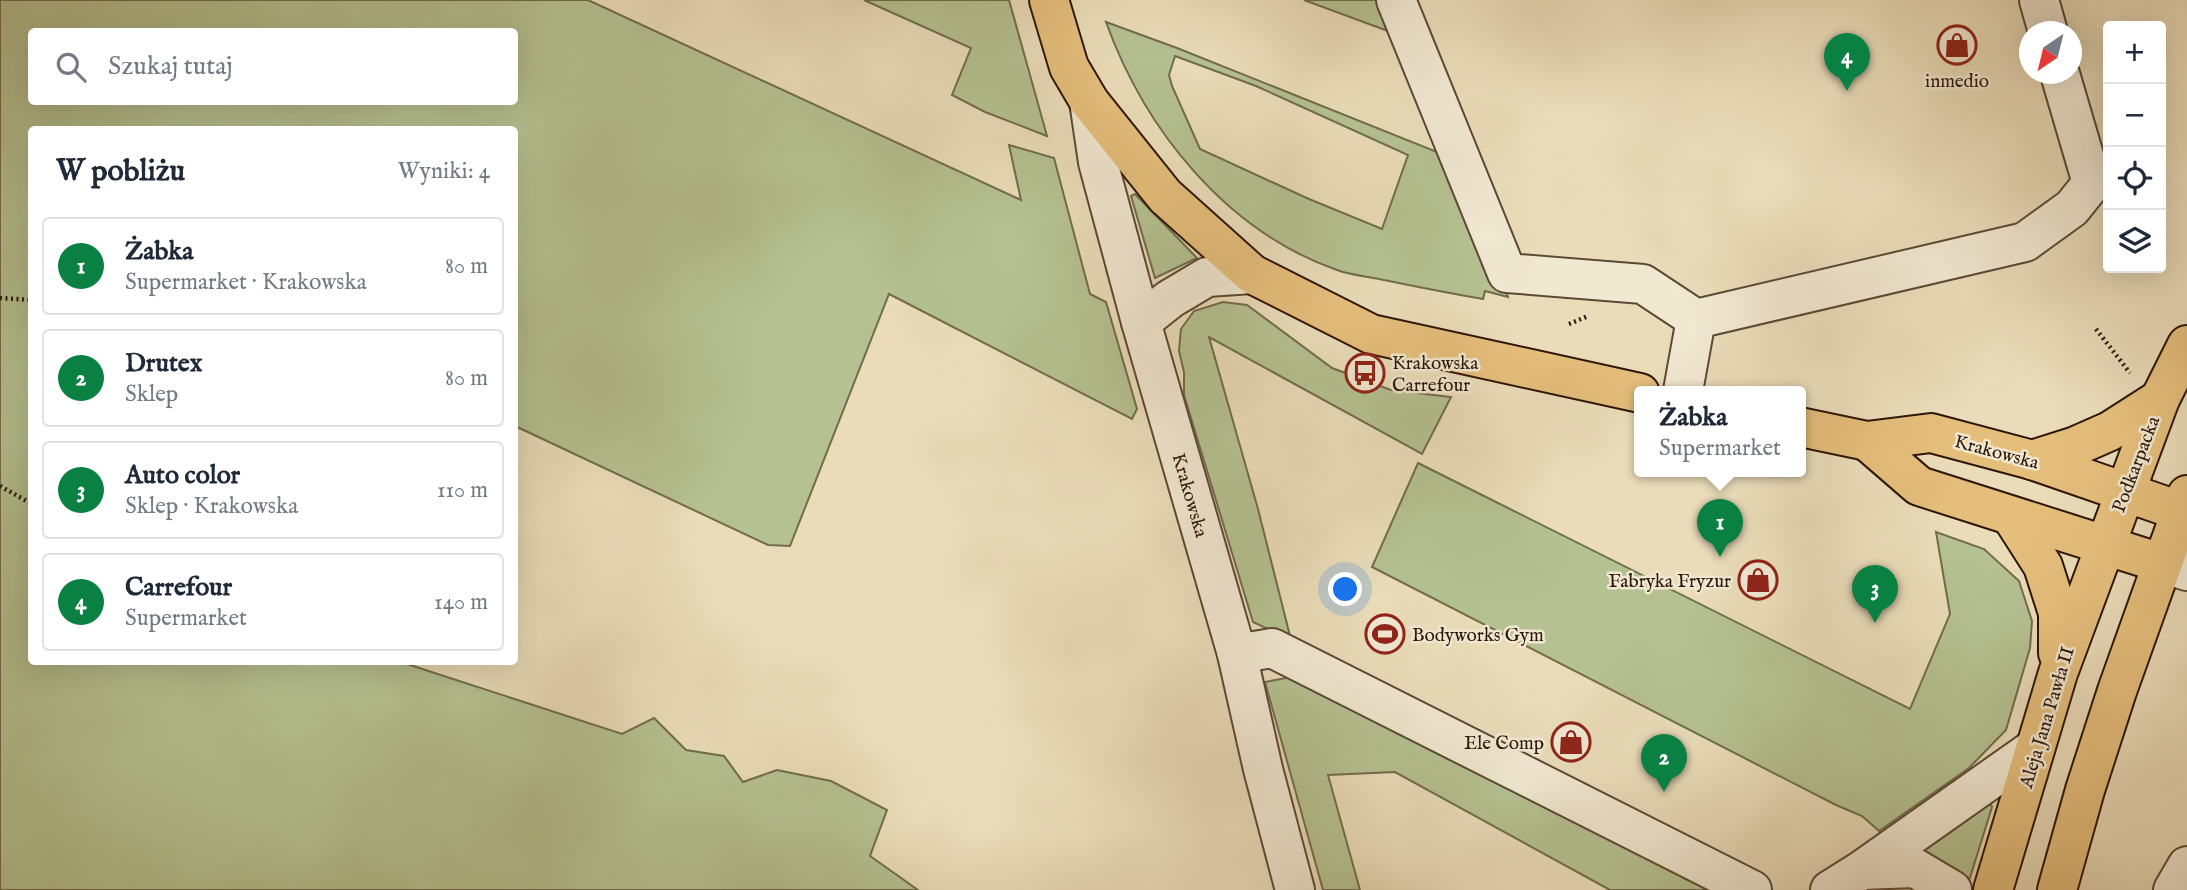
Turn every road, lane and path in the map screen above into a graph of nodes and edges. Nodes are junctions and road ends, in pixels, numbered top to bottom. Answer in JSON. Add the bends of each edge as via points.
{"nodes":[{"id":1,"x":1049,"y":0,"type":"edge"},
{"id":2,"x":1396,"y":0,"type":"edge"},
{"id":3,"x":2039,"y":0,"type":"edge"},
{"id":4,"x":2045,"y":21,"type":"edge"},
{"id":5,"x":2063,"y":84,"type":"edge"},
{"id":6,"x":1089,"y":100,"type":"junction"},
{"id":7,"x":1252,"y":274,"type":"junction"},
{"id":8,"x":0,"y":298,"type":"edge"},
{"id":9,"x":28,"y":300,"type":"edge"},
{"id":10,"x":1696,"y":318,"type":"junction"},
{"id":11,"x":1141,"y":323,"type":"junction"},
{"id":12,"x":2096,"y":329,"type":"dead end"},
{"id":13,"x":2187,"y":345,"type":"edge"},
{"id":14,"x":2130,"y":373,"type":"dead end"},
{"id":15,"x":1684,"y":386,"type":"edge"},
{"id":16,"x":1634,"y":392,"type":"edge"},
{"id":17,"x":2160,"y":399,"type":"junction"},
{"id":18,"x":1806,"y":427,"type":"edge"},
{"id":19,"x":1867,"y":440,"type":"junction"},
{"id":20,"x":2032,"y":460,"type":"junction"},
{"id":21,"x":0,"y":486,"type":"edge"},
{"id":22,"x":2125,"y":490,"type":"junction"},
{"id":23,"x":28,"y":502,"type":"edge"},
{"id":24,"x":2185,"y":506,"type":"edge"},
{"id":25,"x":2011,"y":516,"type":"junction"},
{"id":26,"x":2104,"y":546,"type":"junction"},
{"id":27,"x":2174,"y":567,"type":"edge"},
{"id":28,"x":1237,"y":654,"type":"junction"},
{"id":29,"x":2057,"y":673,"type":"junction"},
{"id":30,"x":2035,"y":748,"type":"junction"},
{"id":31,"x":2187,"y":866,"type":"edge"},
{"id":32,"x":1863,"y":870,"type":"junction"},
{"id":33,"x":1295,"y":890,"type":"edge"},
{"id":34,"x":1752,"y":890,"type":"edge"},
{"id":35,"x":1830,"y":890,"type":"edge"},
{"id":36,"x":1952,"y":890,"type":"edge"},
{"id":37,"x":1993,"y":890,"type":"edge"},
{"id":38,"x":2057,"y":890,"type":"edge"},
{"id":39,"x":2173,"y":890,"type":"edge"}],
"edges":[{"from":1,"to":6,"type":"main road","name":"Krakowska","via":[[1069,66]]},
{"from":2,"to":10,"type":"street","via":[[1507,273],[1643,284]]},
{"from":3,"to":4,"type":"street"},
{"from":5,"to":10,"type":"street","via":[[2092,183],[2072,208],[2025,242]]},
{"from":6,"to":7,"type":"main road","name":"Krakowska","via":[[1165,196]]},
{"from":6,"to":11,"type":"street","name":"Krakowska","via":[[1098,163]]},
{"from":7,"to":11,"type":"street","via":[[1208,277]]},
{"from":7,"to":16,"type":"main road","name":"Krakowska","via":[[1371,334]]},
{"from":8,"to":9,"type":"path"},
{"from":10,"to":15,"type":"street"},
{"from":11,"to":28,"type":"street","name":"Krakowska"},
{"from":12,"to":14,"type":"path"},
{"from":13,"to":17,"type":"main road","name":"Podkarpacka"},
{"from":17,"to":20,"type":"main road","via":[[2110,431]]},
{"from":17,"to":22,"type":"main road","name":"Podkarpacka"},
{"from":18,"to":19,"type":"main road","name":"Krakowska"},
{"from":19,"to":20,"type":"main road","name":"Krakowska","via":[[1931,433]]},
{"from":19,"to":25,"type":"main road","name":"Krakowska","via":[[1919,486]]},
{"from":20,"to":22,"type":"main road","name":"Krakowska"},
{"from":21,"to":23,"type":"path"},
{"from":22,"to":24,"type":"main road","name":"Krakowska"},
{"from":22,"to":26,"type":"main road","name":"Podkarpacka"},
{"from":24,"to":27,"type":"main road"},
{"from":25,"to":26,"type":"main road","name":"Krakowska"},
{"from":25,"to":29,"type":"main road","via":[[2043,566],[2058,613]]},
{"from":26,"to":27,"type":"main road","name":"Krakowska"},
{"from":26,"to":29,"type":"main road","name":"Aleja Jana Pawła II"},
{"from":27,"to":38,"type":"main road","via":[[2085,790]]},
{"from":28,"to":33,"type":"street","name":"Krakowska"},
{"from":28,"to":34,"type":"street","via":[[1272,648]]},
{"from":29,"to":30,"type":"main road","name":"Aleja Jana Pawła II"},
{"from":30,"to":32,"type":"street"},
{"from":30,"to":37,"type":"main road","name":"Aleja Jana Pawła II"},
{"from":31,"to":39,"type":"street"},
{"from":32,"to":35,"type":"street"},
{"from":32,"to":36,"type":"street","via":[[1915,868]]}]}
